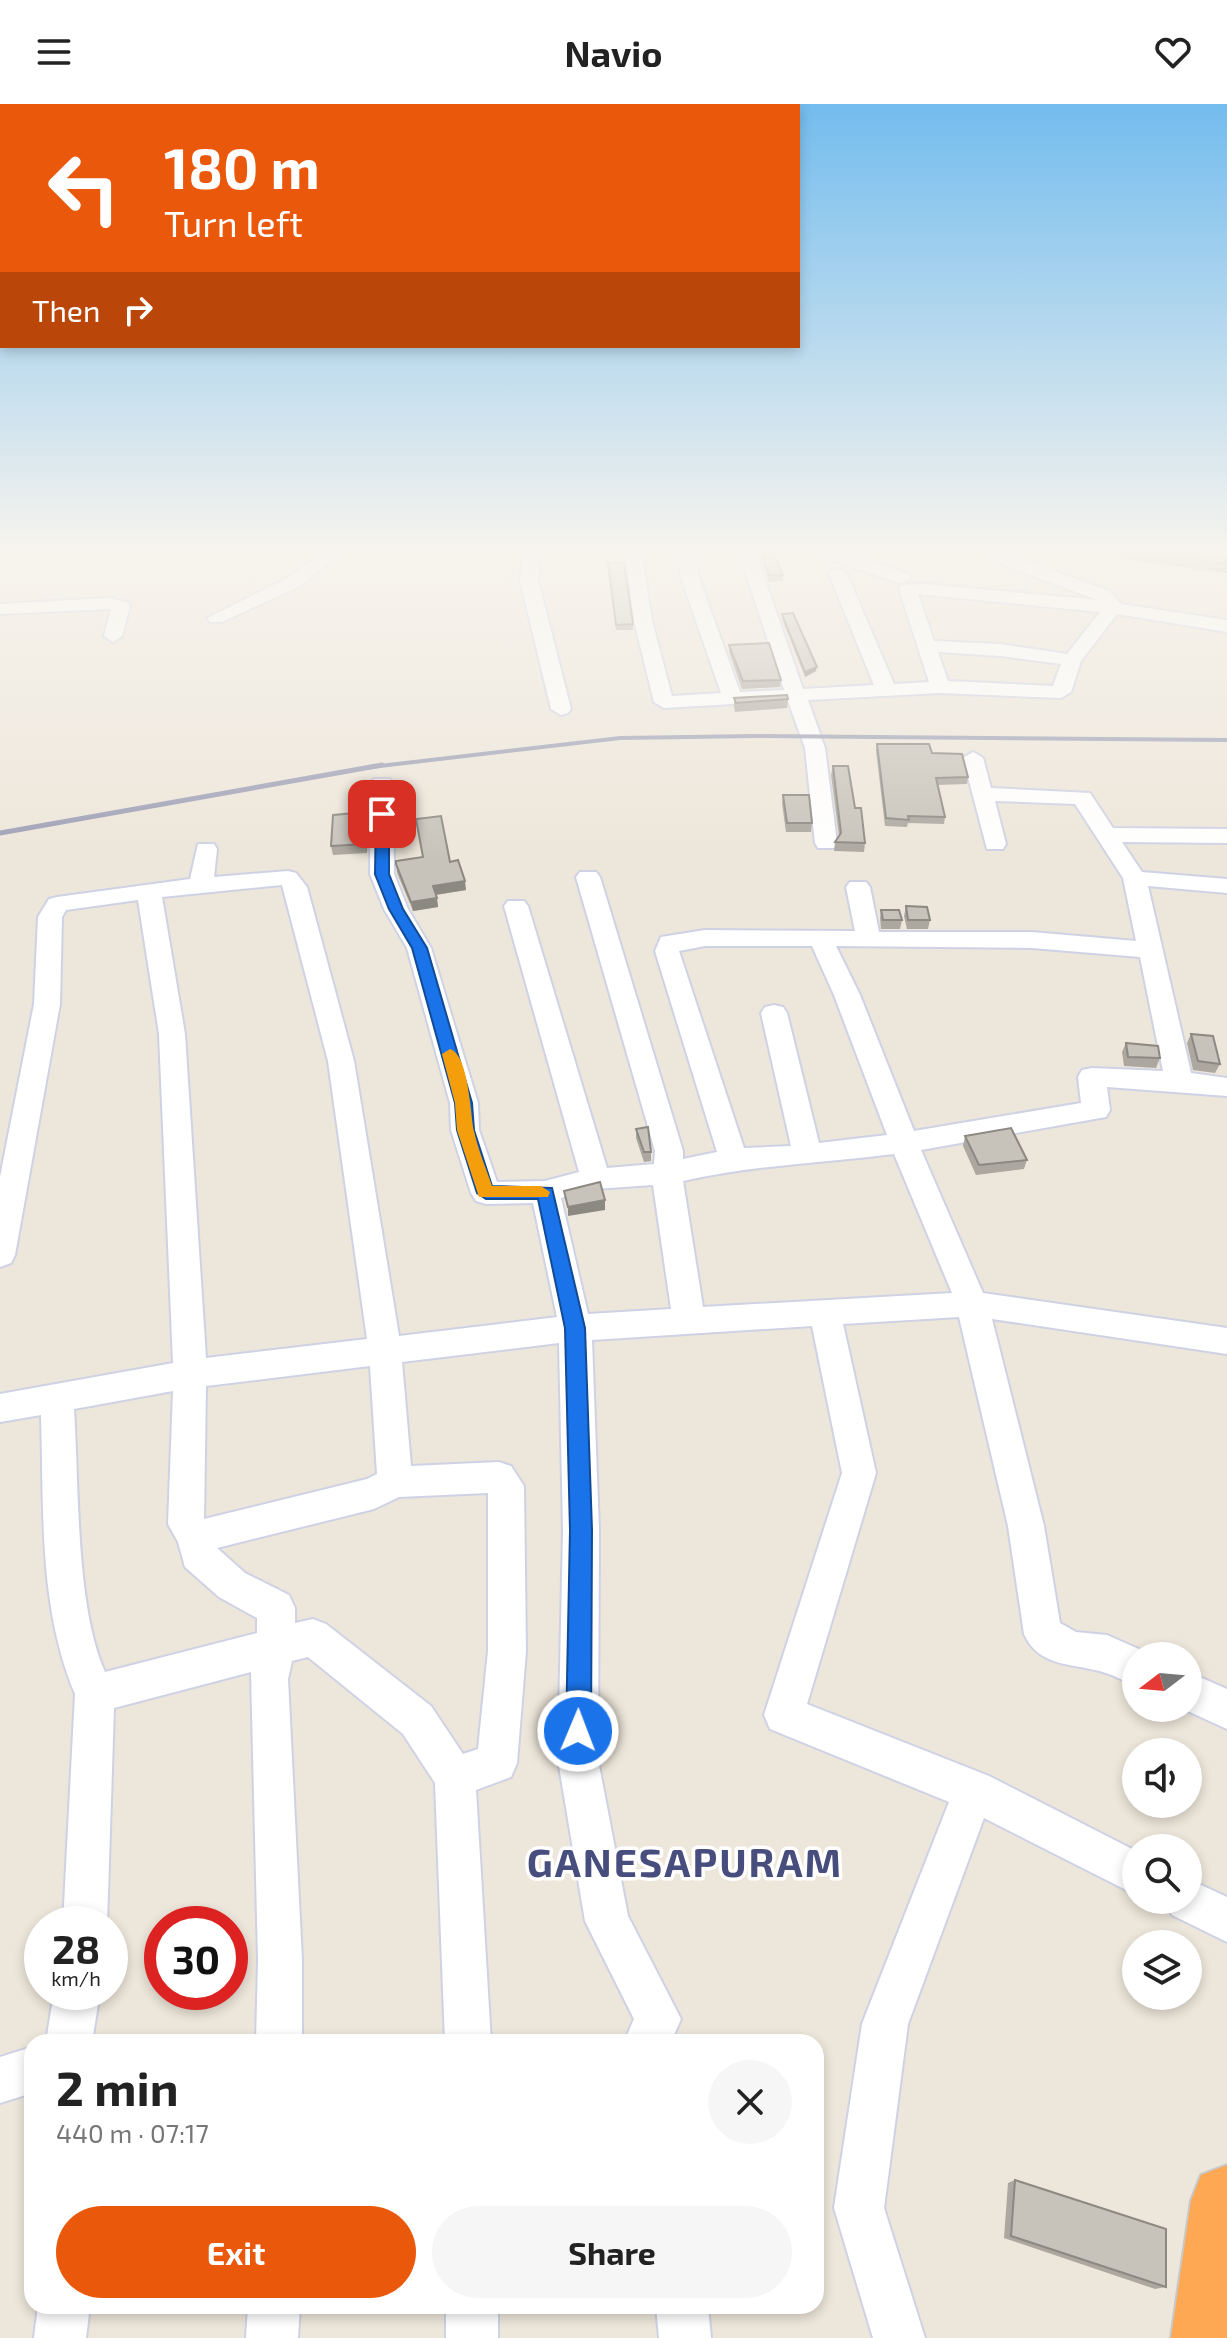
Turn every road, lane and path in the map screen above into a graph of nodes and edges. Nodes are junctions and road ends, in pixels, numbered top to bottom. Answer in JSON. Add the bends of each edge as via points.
{"nodes":[{"id":1,"x":547,"y":653,"type":"edge"},
{"id":2,"x":651,"y":653,"type":"edge"},
{"id":3,"x":717,"y":653,"type":"edge"},
{"id":4,"x":781,"y":653,"type":"edge"},
{"id":5,"x":871,"y":653,"type":"edge"},
{"id":6,"x":928,"y":653,"type":"edge"},
{"id":7,"x":1023,"y":653,"type":"edge"},
{"id":8,"x":1077,"y":653,"type":"edge"},
{"id":9,"x":1072,"y":660,"type":"junction"},
{"id":10,"x":940,"y":687,"type":"junction"},
{"id":11,"x":886,"y":689,"type":"junction"},
{"id":12,"x":796,"y":696,"type":"junction"},
{"id":13,"x":732,"y":697,"type":"junction"},
{"id":14,"x":561,"y":709,"type":"dead end"},
{"id":15,"x":973,"y":758,"type":"dead end"},
{"id":16,"x":382,"y":784,"type":"dead end"},
{"id":17,"x":983,"y":794,"type":"junction"},
{"id":18,"x":1109,"y":835,"type":"junction"},
{"id":19,"x":1227,"y":836,"type":"edge"},
{"id":20,"x":826,"y":843,"type":"dead end"},
{"id":21,"x":995,"y":844,"type":"dead end"},
{"id":22,"x":206,"y":849,"type":"dead end"},
{"id":23,"x":588,"y":877,"type":"dead end"},
{"id":24,"x":1135,"y":878,"type":"junction"},
{"id":25,"x":201,"y":885,"type":"junction"},
{"id":26,"x":1227,"y":886,"type":"edge"},
{"id":27,"x":858,"y":887,"type":"dead end"},
{"id":28,"x":149,"y":893,"type":"junction"},
{"id":29,"x":516,"y":906,"type":"dead end"},
{"id":30,"x":820,"y":938,"type":"junction"},
{"id":31,"x":868,"y":938,"type":"junction"},
{"id":32,"x":1149,"y":950,"type":"junction"},
{"id":33,"x":774,"y":1013,"type":"dead end"},
{"id":34,"x":1179,"y":1081,"type":"junction"},
{"id":35,"x":1227,"y":1087,"type":"edge"},
{"id":36,"x":904,"y":1143,"type":"junction"},
{"id":37,"x":808,"y":1155,"type":"junction"},
{"id":38,"x":733,"y":1159,"type":"junction"},
{"id":39,"x":670,"y":1173,"type":"junction"},
{"id":40,"x":595,"y":1178,"type":"junction"},
{"id":41,"x":545,"y":1192,"type":"junction"},
{"id":42,"x":0,"y":1255,"type":"edge"},
{"id":43,"x":972,"y":1304,"type":"junction"},
{"id":44,"x":825,"y":1313,"type":"junction"},
{"id":45,"x":689,"y":1321,"type":"junction"},
{"id":46,"x":575,"y":1328,"type":"junction"},
{"id":47,"x":1227,"y":1341,"type":"edge"},
{"id":48,"x":385,"y":1350,"type":"junction"},
{"id":49,"x":190,"y":1374,"type":"junction"},
{"id":50,"x":57,"y":1398,"type":"junction"},
{"id":51,"x":0,"y":1408,"type":"edge"},
{"id":52,"x":395,"y":1482,"type":"junction"},
{"id":53,"x":196,"y":1537,"type":"junction"},
{"id":54,"x":276,"y":1644,"type":"junction"},
{"id":55,"x":1122,"y":1661,"type":"edge"},
{"id":56,"x":95,"y":1694,"type":"junction"},
{"id":57,"x":1202,"y":1697,"type":"edge"},
{"id":58,"x":1227,"y":1709,"type":"edge"},
{"id":59,"x":455,"y":1777,"type":"junction"},
{"id":60,"x":974,"y":1791,"type":"junction"},
{"id":61,"x":1122,"y":1867,"type":"edge"},
{"id":62,"x":86,"y":1906,"type":"edge"},
{"id":63,"x":1202,"y":1908,"type":"edge"},
{"id":64,"x":1227,"y":1920,"type":"edge"},
{"id":65,"x":74,"y":2010,"type":"edge"},
{"id":66,"x":70,"y":2034,"type":"edge"},
{"id":67,"x":279,"y":2034,"type":"edge"},
{"id":68,"x":468,"y":2034,"type":"edge"},
{"id":69,"x":651,"y":2034,"type":"edge"},
{"id":70,"x":24,"y":2072,"type":"edge"},
{"id":71,"x":0,"y":2080,"type":"edge"},
{"id":72,"x":1227,"y":2201,"type":"edge"},
{"id":73,"x":274,"y":2314,"type":"edge"},
{"id":74,"x":472,"y":2314,"type":"edge"},
{"id":75,"x":683,"y":2314,"type":"edge"},
{"id":76,"x":272,"y":2338,"type":"edge"},
{"id":77,"x":472,"y":2338,"type":"edge"},
{"id":78,"x":685,"y":2338,"type":"edge"},
{"id":79,"x":899,"y":2338,"type":"edge"},
{"id":80,"x":1209,"y":2338,"type":"edge"}],
"edges":[{"from":1,"to":14,"type":"street"},
{"from":2,"to":13,"type":"street","via":[[664,702]]},
{"from":3,"to":13,"type":"street"},
{"from":4,"to":12,"type":"street"},
{"from":5,"to":11,"type":"street"},
{"from":6,"to":10,"type":"street"},
{"from":7,"to":9,"type":"street"},
{"from":8,"to":9,"type":"street"},
{"from":9,"to":10,"type":"street","via":[[1061,692]]},
{"from":10,"to":11,"type":"street"},
{"from":11,"to":12,"type":"street"},
{"from":12,"to":13,"type":"street"},
{"from":12,"to":20,"type":"street","via":[[815,748]]},
{"from":15,"to":17,"type":"street"},
{"from":16,"to":41,"type":"street","via":[[382,874],[419,948],[486,1193]]},
{"from":17,"to":18,"type":"street","via":[[1082,798]]},
{"from":17,"to":21,"type":"street"},
{"from":18,"to":19,"type":"street"},
{"from":18,"to":24,"type":"street"},
{"from":22,"to":25,"type":"street"},
{"from":23,"to":39,"type":"street","via":[[669,1151]]},
{"from":24,"to":26,"type":"street"},
{"from":24,"to":32,"type":"street"},
{"from":25,"to":28,"type":"street"},
{"from":25,"to":48,"type":"street","via":[[288,878],[295,887],[341,1061]]},
{"from":27,"to":31,"type":"street"},
{"from":28,"to":42,"type":"street","via":[[57,904],[50,917],[47,1004]]},
{"from":28,"to":49,"type":"street","via":[[172,1034]]},
{"from":29,"to":40,"type":"street"},
{"from":30,"to":31,"type":"street"},
{"from":30,"to":36,"type":"street"},
{"from":30,"to":38,"type":"street","via":[[670,942],[667,951]]},
{"from":31,"to":32,"type":"street","via":[[1032,940]]},
{"from":32,"to":34,"type":"street"},
{"from":33,"to":37,"type":"street"},
{"from":34,"to":35,"type":"street"},
{"from":34,"to":36,"type":"street","via":[[1092,1077],[1096,1110]]},
{"from":36,"to":37,"type":"street"},
{"from":36,"to":43,"type":"street"},
{"from":37,"to":38,"type":"street"},
{"from":38,"to":39,"type":"street"},
{"from":39,"to":40,"type":"street"},
{"from":39,"to":45,"type":"street","via":[[668,1190]]},
{"from":40,"to":41,"type":"street"},
{"from":41,"to":46,"type":"street"},
{"from":43,"to":44,"type":"street"},
{"from":43,"to":47,"type":"street"},
{"from":43,"to":55,"type":"street","via":[[1026,1526],[1043,1634],[1072,1650]]},
{"from":44,"to":45,"type":"street"},
{"from":44,"to":60,"type":"street","via":[[859,1473],[784,1715]]},
{"from":45,"to":46,"type":"street"},
{"from":46,"to":48,"type":"street"},
{"from":46,"to":69,"type":"street","via":[[581,1530],[578,1760],[607,1921],[658,2019]]},
{"from":48,"to":49,"type":"street"},
{"from":48,"to":52,"type":"street"},
{"from":49,"to":50,"type":"street"},
{"from":49,"to":53,"type":"street","via":[[186,1524]]},
{"from":50,"to":51,"type":"street"},
{"from":50,"to":56,"type":"street","via":[[69,1600],[85,1677]]},
{"from":52,"to":53,"type":"street","via":[[374,1493]]},
{"from":52,"to":59,"type":"street","via":[[499,1477],[506,1486],[507,1651],[497,1763]]},
{"from":53,"to":54,"type":"street","via":[[198,1555],[232,1585],[276,1608]]},
{"from":54,"to":56,"type":"street"},
{"from":54,"to":59,"type":"street","via":[[313,1637],[417,1720]]},
{"from":54,"to":67,"type":"street","via":[[269,1679]]},
{"from":56,"to":62,"type":"street"},
{"from":57,"to":58,"type":"street"},
{"from":59,"to":68,"type":"street"},
{"from":60,"to":61,"type":"street"},
{"from":60,"to":79,"type":"street","via":[[885,2024],[859,2208]]},
{"from":63,"to":64,"type":"street"},
{"from":65,"to":66,"type":"street"},
{"from":70,"to":71,"type":"street"},
{"from":72,"to":80,"type":"highway"},
{"from":73,"to":76,"type":"street"},
{"from":74,"to":77,"type":"street"},
{"from":75,"to":78,"type":"street"}]}
